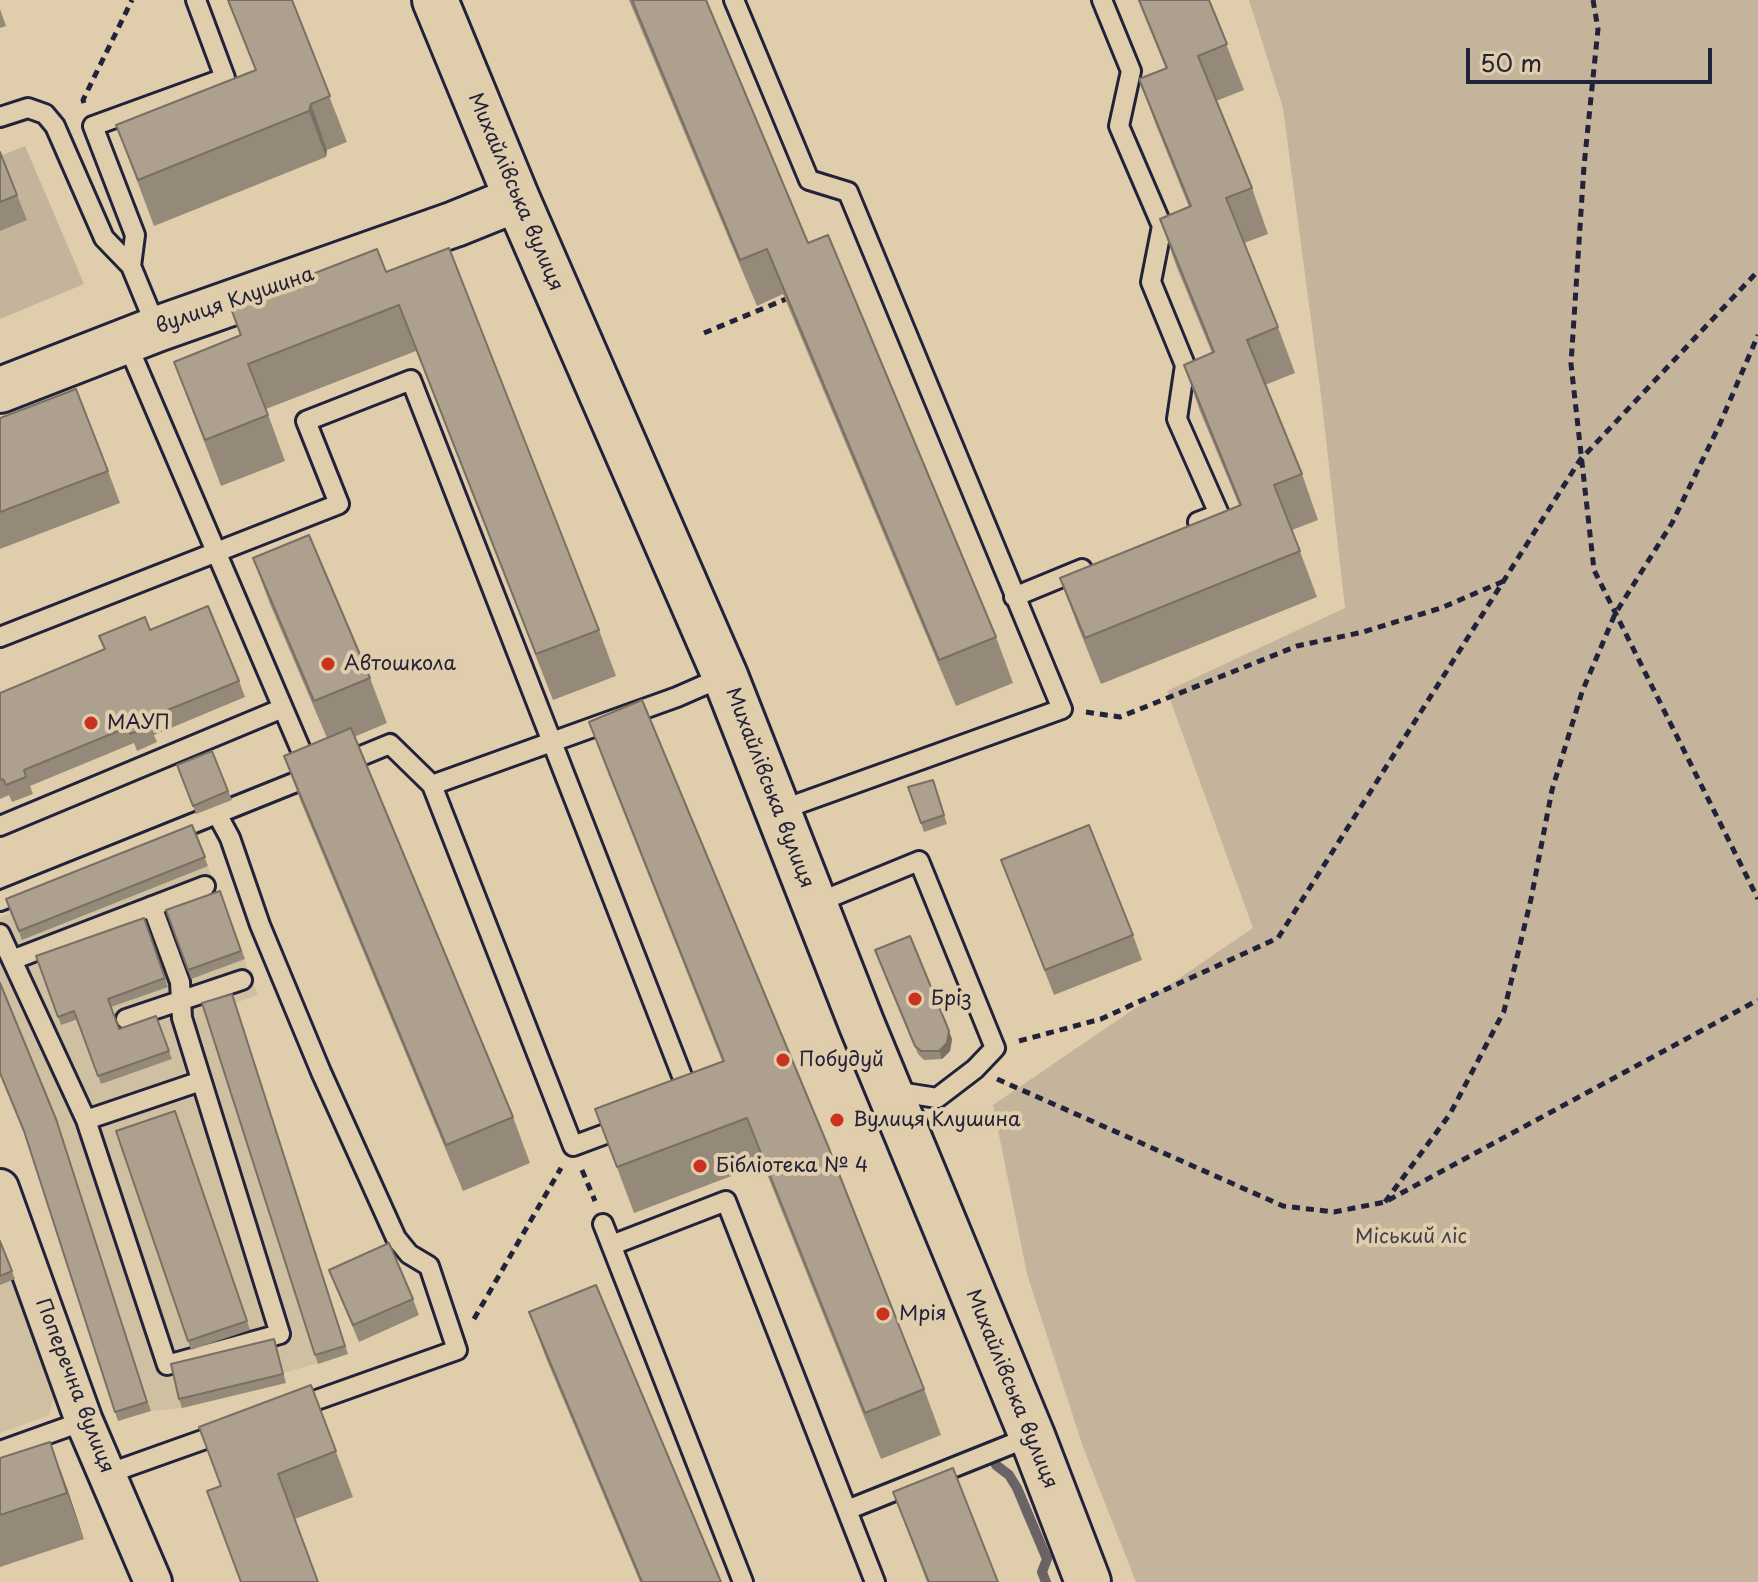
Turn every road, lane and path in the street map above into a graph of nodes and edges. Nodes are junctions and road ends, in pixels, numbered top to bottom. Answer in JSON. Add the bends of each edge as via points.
{"nodes":[{"id":1,"x":132,"y":0,"type":"edge"},
{"id":2,"x":196,"y":0,"type":"edge"},
{"id":3,"x":435,"y":0,"type":"edge"},
{"id":4,"x":734,"y":0,"type":"edge"},
{"id":5,"x":1102,"y":0,"type":"edge"},
{"id":6,"x":1593,"y":0,"type":"edge"},
{"id":7,"x":0,"y":117,"type":"edge"},
{"id":8,"x":93,"y":126,"type":"junction"},
{"id":9,"x":517,"y":199,"type":"junction"},
{"id":10,"x":131,"y":266,"type":"junction"},
{"id":11,"x":1758,"y":271,"type":"edge"},
{"id":12,"x":786,"y":299,"type":"edge"},
{"id":13,"x":704,"y":333,"type":"dead end"},
{"id":14,"x":142,"y":335,"type":"junction"},
{"id":15,"x":1758,"y":335,"type":"edge"},
{"id":16,"x":0,"y":390,"type":"edge"},
{"id":17,"x":1580,"y":460,"type":"junction"},
{"id":18,"x":1175,"y":532,"type":"edge"},
{"id":19,"x":216,"y":552,"type":"junction"},
{"id":20,"x":1102,"y":561,"type":"edge"},
{"id":21,"x":1504,"y":581,"type":"junction"},
{"id":22,"x":1014,"y":597,"type":"junction"},
{"id":23,"x":1615,"y":614,"type":"junction"},
{"id":24,"x":0,"y":637,"type":"edge"},
{"id":25,"x":725,"y":676,"type":"junction"},
{"id":26,"x":283,"y":708,"type":"junction"},
{"id":27,"x":1062,"y":709,"type":"junction"},
{"id":28,"x":553,"y":739,"type":"junction"},
{"id":29,"x":312,"y":776,"type":"junction"},
{"id":30,"x":432,"y":785,"type":"junction"},
{"id":31,"x":777,"y":811,"type":"junction"},
{"id":32,"x":217,"y":814,"type":"junction"},
{"id":33,"x":0,"y":826,"type":"edge"},
{"id":34,"x":205,"y":886,"type":"dead end"},
{"id":35,"x":1758,"y":899,"type":"edge"},
{"id":36,"x":0,"y":901,"type":"edge"},
{"id":37,"x":814,"y":904,"type":"junction"},
{"id":38,"x":152,"y":906,"type":"junction"},
{"id":39,"x":0,"y":934,"type":"edge"},
{"id":40,"x":12,"y":960,"type":"junction"},
{"id":41,"x":242,"y":980,"type":"dead end"},
{"id":42,"x":1758,"y":1000,"type":"edge"},
{"id":43,"x":181,"y":1001,"type":"junction"},
{"id":44,"x":126,"y":1019,"type":"dead end"},
{"id":45,"x":995,"y":1048,"type":"junction"},
{"id":46,"x":975,"y":1069,"type":"junction"},
{"id":47,"x":201,"y":1081,"type":"junction"},
{"id":48,"x":890,"y":1091,"type":"junction"},
{"id":49,"x":678,"y":1107,"type":"edge"},
{"id":50,"x":648,"y":1119,"type":"edge"},
{"id":51,"x":86,"y":1120,"type":"junction"},
{"id":52,"x":573,"y":1146,"type":"junction"},
{"id":53,"x":0,"y":1188,"type":"edge"},
{"id":54,"x":1385,"y":1202,"type":"junction"},
{"id":55,"x":603,"y":1224,"type":"joint"},
{"id":56,"x":612,"y":1245,"type":"junction"},
{"id":57,"x":457,"y":1350,"type":"junction"},
{"id":58,"x":282,"y":1412,"type":"edge"},
{"id":59,"x":84,"y":1421,"type":"junction"},
{"id":60,"x":238,"y":1428,"type":"edge"},
{"id":61,"x":1032,"y":1436,"type":"junction"},
{"id":62,"x":0,"y":1451,"type":"edge"},
{"id":63,"x":107,"y":1474,"type":"junction"},
{"id":64,"x":847,"y":1510,"type":"junction"},
{"id":65,"x":153,"y":1582,"type":"edge"},
{"id":66,"x":743,"y":1582,"type":"edge"},
{"id":67,"x":875,"y":1582,"type":"edge"},
{"id":68,"x":1088,"y":1582,"type":"edge"}],
"edges":[{"from":1,"to":8,"type":"path","via":[[83,100]]},
{"from":2,"to":8,"type":"lane","via":[[225,78]]},
{"from":3,"to":9,"type":"main road","name":"Михайлівська вулиця"},
{"from":4,"to":22,"type":"lane","via":[[809,180],[848,192]]},
{"from":5,"to":18,"type":"lane","via":[[1131,71],[1119,126],[1162,226],[1151,282],[1185,365],[1177,419],[1219,514]]},
{"from":6,"to":17,"type":"path","via":[[1598,29],[1571,364]]},
{"from":7,"to":10,"type":"lane","via":[[28,108],[45,114],[104,238]]},
{"from":8,"to":10,"type":"lane","via":[[135,235]]},
{"from":9,"to":14,"type":"main road","name":"вулиця Клушина"},
{"from":9,"to":25,"type":"main road","name":"Михайлівська вулиця"},
{"from":10,"to":14,"type":"lane"},
{"from":11,"to":17,"type":"path"},
{"from":12,"to":13,"type":"path"},
{"from":14,"to":16,"type":"main road","name":"вулиця Клушина"},
{"from":14,"to":19,"type":"lane"},
{"from":15,"to":23,"type":"path","via":[[1672,523]]},
{"from":17,"to":21,"type":"path"},
{"from":17,"to":23,"type":"path","via":[[1594,570]]},
{"from":19,"to":24,"type":"lane"},
{"from":19,"to":26,"type":"lane"},
{"from":19,"to":28,"type":"lane","via":[[339,504],[306,421],[411,380]]},
{"from":20,"to":22,"type":"lane"},
{"from":21,"to":27,"type":"path","via":[[1441,608],[1297,646],[1120,717]]},
{"from":21,"to":45,"type":"path","via":[[1278,938],[1101,1019]]},
{"from":22,"to":27,"type":"lane"},
{"from":23,"to":35,"type":"path"},
{"from":23,"to":54,"type":"path","via":[[1582,692],[1552,790],[1504,1011],[1450,1114]]},
{"from":25,"to":28,"type":"lane"},
{"from":25,"to":31,"type":"main road","name":"Михайлівська вулиця"},
{"from":26,"to":29,"type":"lane"},
{"from":26,"to":33,"type":"lane"},
{"from":27,"to":31,"type":"lane"},
{"from":28,"to":30,"type":"lane"},
{"from":28,"to":49,"type":"lane","via":[[692,1102]]},
{"from":29,"to":30,"type":"lane","via":[[390,744]]},
{"from":29,"to":32,"type":"lane"},
{"from":30,"to":52,"type":"lane"},
{"from":31,"to":37,"type":"main road","name":"Михайлівська вулиця"},
{"from":32,"to":36,"type":"lane"},
{"from":32,"to":57,"type":"lane","via":[[321,1072],[396,1238],[429,1266]]},
{"from":34,"to":38,"type":"lane"},
{"from":37,"to":45,"type":"lane","via":[[919,861]]},
{"from":37,"to":48,"type":"main road","name":"Михайлівська вулиця"},
{"from":38,"to":40,"type":"lane"},
{"from":38,"to":43,"type":"lane","via":[[180,982]]},
{"from":39,"to":40,"type":"lane"},
{"from":40,"to":51,"type":"lane"},
{"from":41,"to":43,"type":"lane"},
{"from":42,"to":54,"type":"path"},
{"from":43,"to":44,"type":"lane"},
{"from":43,"to":47,"type":"lane"},
{"from":45,"to":46,"type":"lane"},
{"from":46,"to":48,"type":"lane","via":[[937,1098]]},
{"from":46,"to":54,"type":"path","via":[[1283,1206],[1334,1212]]},
{"from":47,"to":51,"type":"lane"},
{"from":47,"to":51,"type":"lane","via":[[280,1334],[167,1365]]},
{"from":48,"to":61,"type":"main road","name":"Михайлівська вулиця"},
{"from":50,"to":52,"type":"lane"},
{"from":52,"to":55,"type":"path"},
{"from":52,"to":57,"type":"path"},
{"from":53,"to":59,"type":"street","name":"Поперечна вулиця"},
{"from":55,"to":56,"type":"lane"},
{"from":56,"to":64,"type":"lane","via":[[726,1201]]},
{"from":56,"to":66,"type":"lane"},
{"from":57,"to":58,"type":"lane"},
{"from":59,"to":62,"type":"lane"},
{"from":59,"to":63,"type":"street","name":"Поперечна вулиця"},
{"from":60,"to":63,"type":"lane"},
{"from":61,"to":64,"type":"lane"},
{"from":61,"to":68,"type":"main road","name":"Михайлівська вулиця"},
{"from":63,"to":65,"type":"street","name":"Поперечна вулиця"},
{"from":64,"to":67,"type":"lane"}]}
